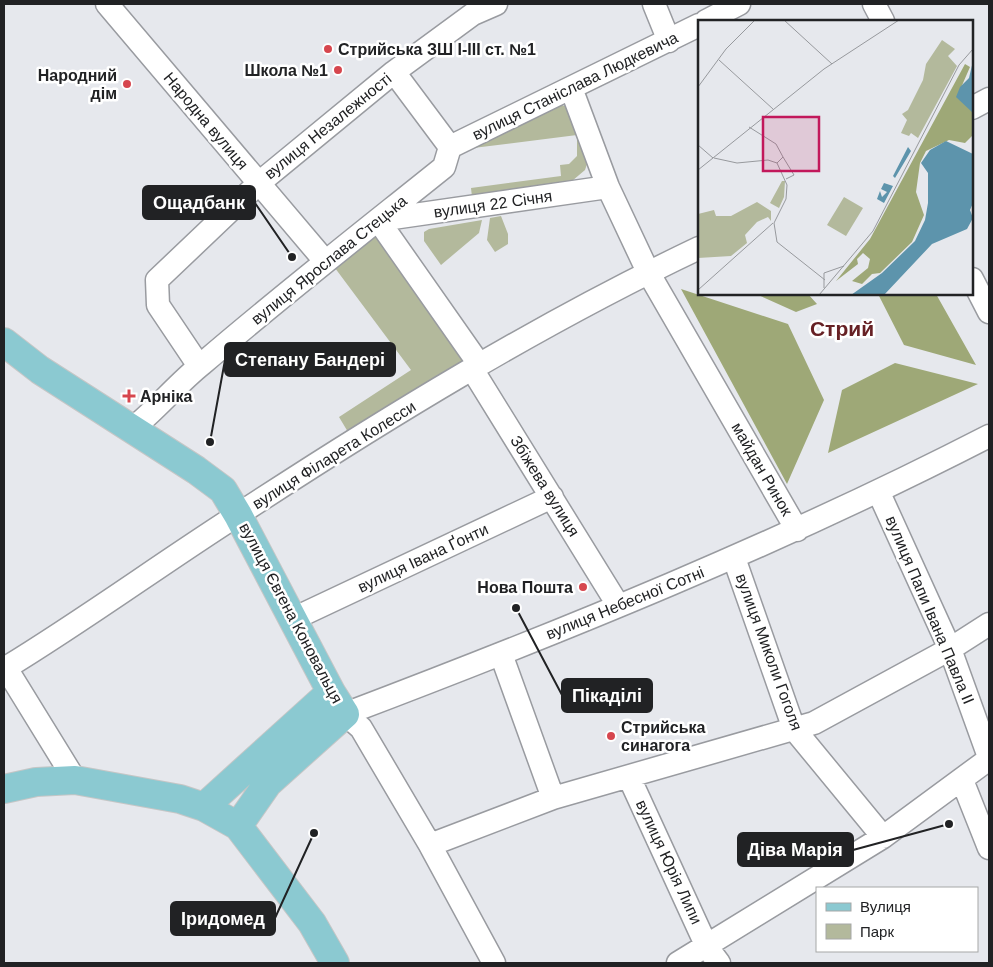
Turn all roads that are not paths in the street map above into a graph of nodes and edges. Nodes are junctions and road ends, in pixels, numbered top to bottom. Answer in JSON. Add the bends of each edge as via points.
{"nodes":[{"id":1,"x":107,"y":4,"type":"edge"},
{"id":2,"x":496,"y":4,"type":"edge"},
{"id":3,"x":654,"y":4,"type":"edge"},
{"id":4,"x":738,"y":4,"type":"edge"},
{"id":5,"x":874,"y":4,"type":"edge"},
{"id":6,"x":470,"y":9,"type":"edge"},
{"id":7,"x":708,"y":20,"type":"edge"},
{"id":8,"x":882,"y":20,"type":"edge"},
{"id":9,"x":698,"y":26,"type":"edge"},
{"id":10,"x":669,"y":41,"type":"junction"},
{"id":11,"x":394,"y":72,"type":"junction"},
{"id":12,"x":571,"y":88,"type":"junction"},
{"id":13,"x":989,"y":99,"type":"edge"},
{"id":14,"x":973,"y":107,"type":"edge"},
{"id":15,"x":450,"y":147,"type":"junction"},
{"id":16,"x":259,"y":184,"type":"junction"},
{"id":17,"x":608,"y":187,"type":"junction"},
{"id":18,"x":378,"y":220,"type":"junction"},
{"id":19,"x":698,"y":248,"type":"edge"},
{"id":20,"x":325,"y":261,"type":"junction"},
{"id":21,"x":648,"y":272,"type":"junction"},
{"id":22,"x":973,"y":281,"type":"edge"},
{"id":23,"x":989,"y":312,"type":"edge"},
{"id":24,"x":4,"y":342,"type":"edge"},
{"id":25,"x":199,"y":366,"type":"junction"},
{"id":26,"x":475,"y":367,"type":"junction"},
{"id":27,"x":132,"y":429,"type":"junction"},
{"id":28,"x":989,"y":436,"type":"edge"},
{"id":29,"x":879,"y":492,"type":"junction"},
{"id":30,"x":552,"y":497,"type":"junction"},
{"id":31,"x":238,"y":515,"type":"junction"},
{"id":32,"x":797,"y":530,"type":"junction"},
{"id":33,"x":734,"y":558,"type":"junction"},
{"id":34,"x":618,"y":605,"type":"junction"},
{"id":35,"x":293,"y":619,"type":"junction"},
{"id":36,"x":989,"y":624,"type":"edge"},
{"id":37,"x":950,"y":649,"type":"junction"},
{"id":38,"x":501,"y":654,"type":"junction"},
{"id":39,"x":5,"y":669,"type":"edge"},
{"id":40,"x":338,"y":703,"type":"junction"},
{"id":41,"x":794,"y":729,"type":"junction"},
{"id":42,"x":989,"y":758,"type":"edge"},
{"id":43,"x":630,"y":776,"type":"junction"},
{"id":44,"x":75,"y":780,"type":"junction"},
{"id":45,"x":962,"y":780,"type":"junction"},
{"id":46,"x":4,"y":789,"type":"edge"},
{"id":47,"x":553,"y":798,"type":"junction"},
{"id":48,"x":204,"y":807,"type":"junction"},
{"id":49,"x":238,"y":826,"type":"junction"},
{"id":50,"x":883,"y":837,"type":"junction"},
{"id":51,"x":430,"y":845,"type":"junction"},
{"id":52,"x":989,"y":848,"type":"edge"},
{"id":53,"x":713,"y":955,"type":"edge"},
{"id":54,"x":335,"y":963,"type":"edge"},
{"id":55,"x":494,"y":963,"type":"edge"},
{"id":56,"x":678,"y":963,"type":"edge"}],
"edges":[{"from":1,"to":16,"type":"street","name":"Народна вулиця"},
{"from":2,"to":6,"type":"street","name":"вулиця Незалежності"},
{"from":3,"to":10,"type":"street"},
{"from":4,"to":7,"type":"street"},
{"from":5,"to":8,"type":"street"},
{"from":6,"to":11,"type":"street","name":"вулиця Незалежності"},
{"from":9,"to":10,"type":"street","name":"вулиця Станіслава Людкевича"},
{"from":10,"to":12,"type":"street","name":"вулиця Станіслава Людкевича"},
{"from":11,"to":15,"type":"street"},
{"from":11,"to":16,"type":"street","name":"вулиця Незалежності"},
{"from":12,"to":15,"type":"street","name":"вулиця Станіслава Людкевича"},
{"from":12,"to":17,"type":"street"},
{"from":13,"to":14,"type":"street"},
{"from":15,"to":18,"type":"street","name":"вулиця Ярослава Стецька","via":[[444,167]]},
{"from":16,"to":20,"type":"street","name":"Народна вулиця"},
{"from":16,"to":25,"type":"street","name":"вулиця Незалежності","via":[[156,280],[158,305]]},
{"from":17,"to":18,"type":"street","name":"вулиця 22 Січня"},
{"from":17,"to":21,"type":"street"},
{"from":18,"to":20,"type":"street","name":"вулиця Ярослава Стецька"},
{"from":18,"to":26,"type":"street","name":"Збіжева вулиця"},
{"from":19,"to":21,"type":"street"},
{"from":20,"to":25,"type":"street","name":"вулиця Ярослава Стецька"},
{"from":21,"to":26,"type":"street","name":"вулиця Філарета Колесси"},
{"from":21,"to":32,"type":"street","name":"майдан Ринок"},
{"from":22,"to":23,"type":"street"},
{"from":24,"to":27,"type":"main road","name":"вулиця Євгена Коновальця","via":[[40,370]]},
{"from":25,"to":27,"type":"street","name":"вулиця Ярослава Стецька"},
{"from":26,"to":30,"type":"street","name":"Збіжева вулиця"},
{"from":26,"to":31,"type":"street","name":"вулиця Філарета Колесси"},
{"from":27,"to":31,"type":"main road","name":"вулиця Євгена Коновальця","via":[[223,490]]},
{"from":28,"to":29,"type":"street","name":"майдан Ринок"},
{"from":29,"to":32,"type":"street","name":"майдан Ринок"},
{"from":29,"to":37,"type":"street","name":"вулиця Папи Івана Павла II"},
{"from":30,"to":34,"type":"street","name":"Збіжева вулиця"},
{"from":30,"to":35,"type":"street","name":"вулиця Івана Ґонти"},
{"from":31,"to":35,"type":"main road","name":"вулиця Євгена Коновальця"},
{"from":31,"to":39,"type":"street","name":"вулиця Філарета Колесси"},
{"from":32,"to":33,"type":"street","name":"вулиця Небесної Сотні"},
{"from":33,"to":34,"type":"street","name":"вулиця Небесної Сотні"},
{"from":33,"to":41,"type":"street","name":"вулиця Миколи Гоголя"},
{"from":34,"to":38,"type":"street","name":"вулиця Небесної Сотні"},
{"from":35,"to":40,"type":"main road","name":"вулиця Євгена Коновальця"},
{"from":36,"to":37,"type":"street"},
{"from":37,"to":41,"type":"street","via":[[814,723]]},
{"from":37,"to":42,"type":"street","name":"вулиця Папи Івана Павла II"},
{"from":38,"to":40,"type":"street","name":"вулиця Небесної Сотні"},
{"from":38,"to":47,"type":"street"},
{"from":39,"to":44,"type":"street"},
{"from":40,"to":48,"type":"main road","name":"вулиця Небесної Сотні"},
{"from":40,"to":49,"type":"main road","name":"вулиця Небесної Сотні","via":[[268,782]]},
{"from":40,"to":51,"type":"street","name":"вулиця Євгена Коновальця","via":[[361,728]]},
{"from":41,"to":43,"type":"street"},
{"from":41,"to":50,"type":"street","name":"вулиця Миколи Гоголя"},
{"from":42,"to":45,"type":"street"},
{"from":43,"to":47,"type":"street"},
{"from":43,"to":53,"type":"street","name":"вулиця Юрія Липи"},
{"from":44,"to":46,"type":"main road","via":[[36,782]]},
{"from":44,"to":48,"type":"main road","via":[[180,799]]},
{"from":45,"to":50,"type":"street"},
{"from":45,"to":52,"type":"street"},
{"from":47,"to":51,"type":"street"},
{"from":48,"to":49,"type":"main road"},
{"from":49,"to":54,"type":"main road","via":[[312,923]]},
{"from":50,"to":53,"type":"street"},
{"from":51,"to":55,"type":"street","name":"вулиця Євгена Коновальця"},
{"from":53,"to":56,"type":"street"}]}
